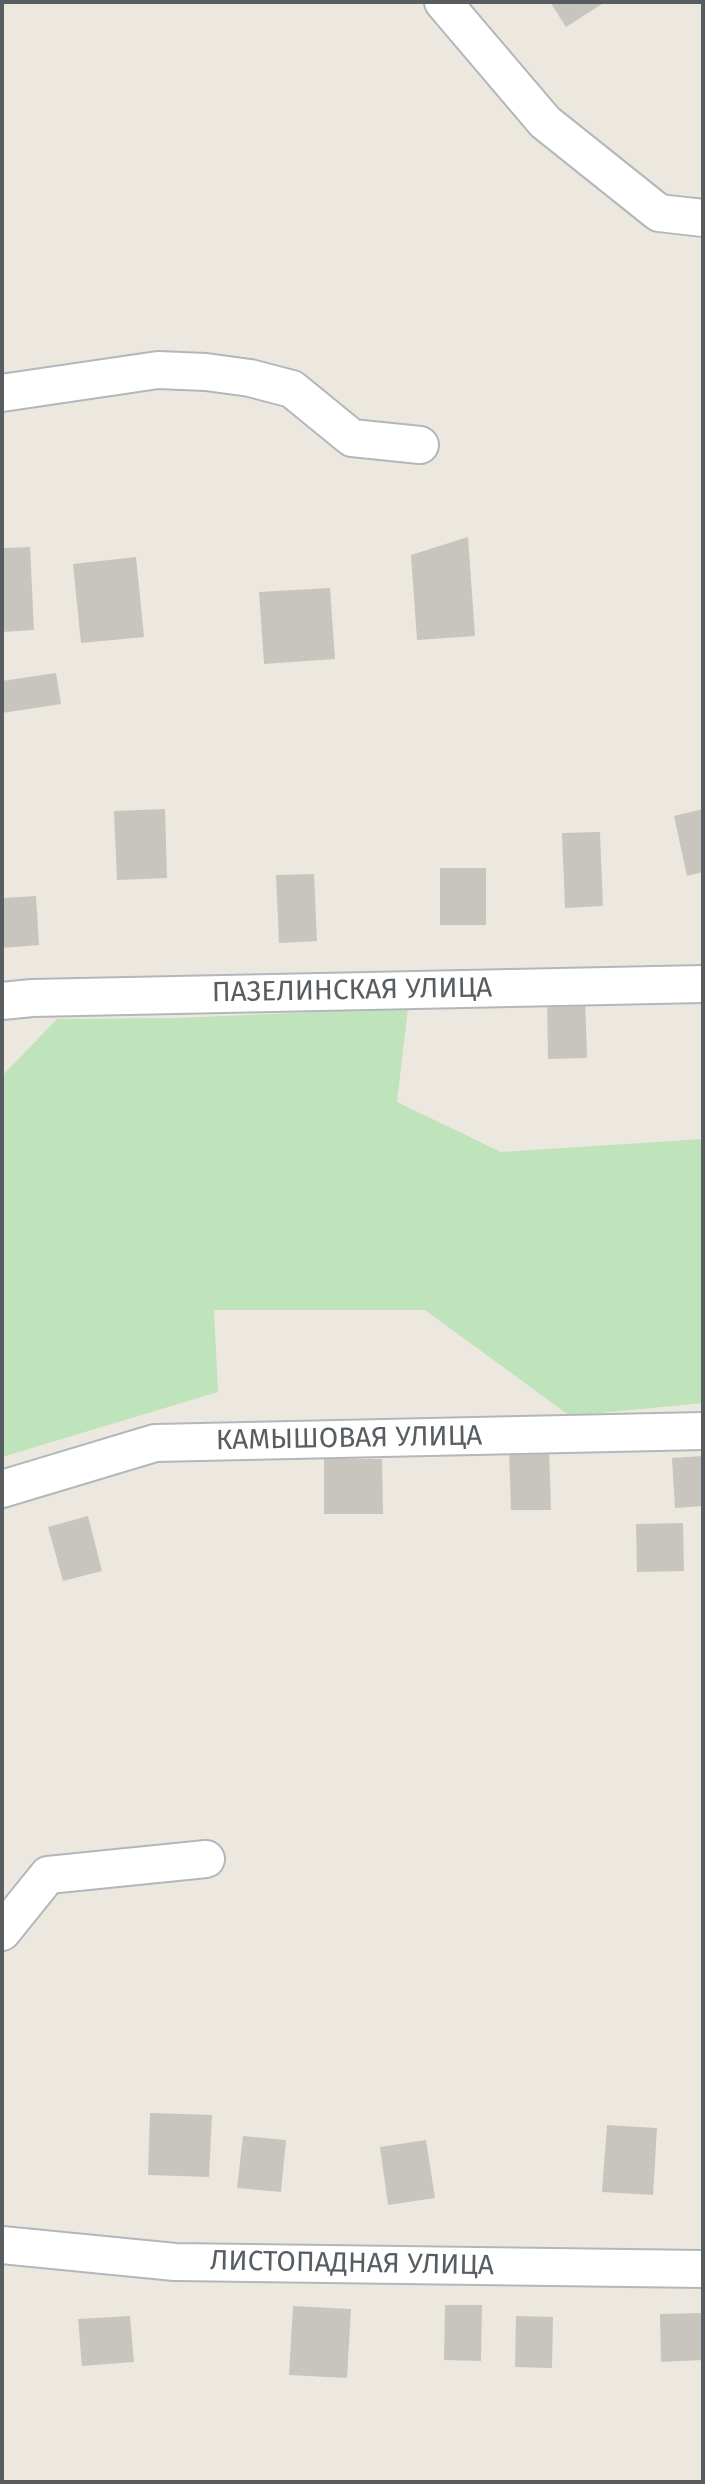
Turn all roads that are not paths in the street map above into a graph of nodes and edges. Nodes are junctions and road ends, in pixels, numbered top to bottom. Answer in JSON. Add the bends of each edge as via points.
{"nodes":[{"id":1,"x":443,"y":2,"type":"edge"},
{"id":2,"x":703,"y":218,"type":"edge"},
{"id":3,"x":2,"y":393,"type":"edge"},
{"id":4,"x":420,"y":445,"type":"dead end"},
{"id":5,"x":703,"y":984,"type":"edge"},
{"id":6,"x":2,"y":1001,"type":"edge"},
{"id":7,"x":703,"y":1431,"type":"edge"},
{"id":8,"x":2,"y":1489,"type":"edge"},
{"id":9,"x":206,"y":1859,"type":"dead end"},
{"id":10,"x":2,"y":1932,"type":"edge"},
{"id":11,"x":2,"y":2245,"type":"edge"},
{"id":12,"x":703,"y":2269,"type":"edge"}],
"edges":[{"from":1,"to":2,"type":"street","via":[[545,122],[659,213]]},
{"from":3,"to":4,"type":"street","via":[[158,370],[206,372],[292,389],[352,438]]},
{"from":5,"to":6,"type":"street","name":"ПАЗЕЛИНСКАЯ УЛИЦА"},
{"from":7,"to":8,"type":"street","name":"КАМЫШОВАЯ УЛИЦА","via":[[155,1443]]},
{"from":9,"to":10,"type":"street","via":[[48,1875]]},
{"from":11,"to":12,"type":"street","name":"ЛИСТОПАДНАЯ УЛИЦА","via":[[175,2262]]}]}
